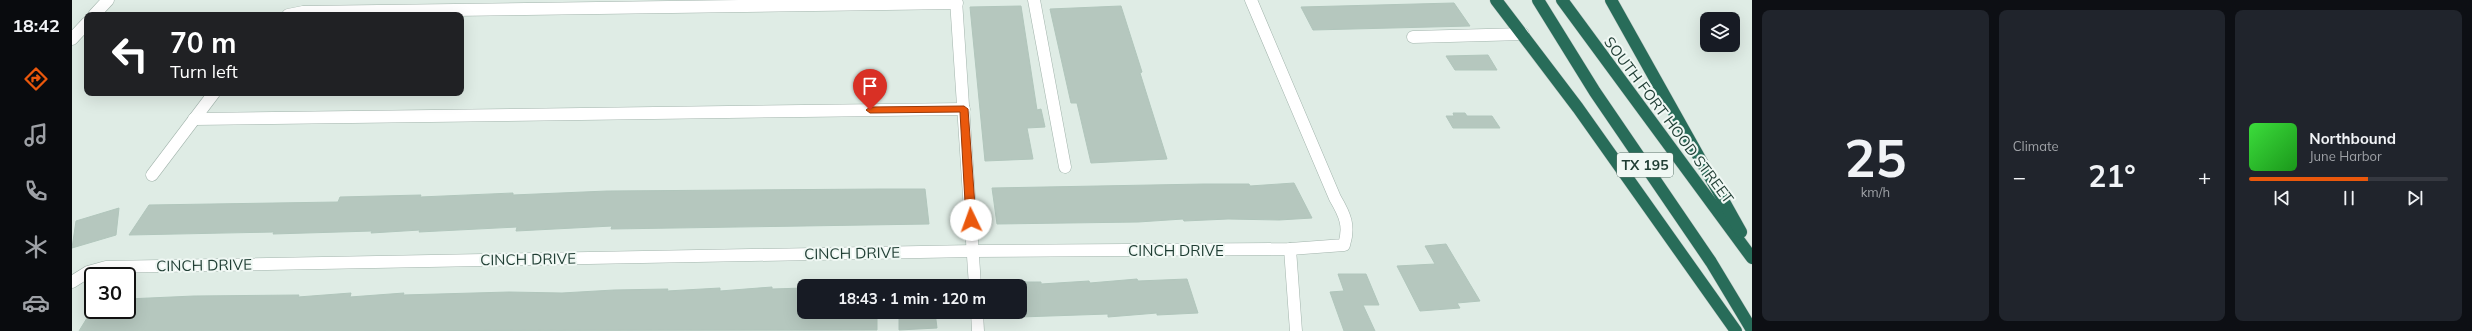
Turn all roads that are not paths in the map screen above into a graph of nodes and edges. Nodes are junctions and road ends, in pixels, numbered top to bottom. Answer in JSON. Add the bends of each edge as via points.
{"nodes":[{"id":1,"x":108,"y":0,"type":"edge"},
{"id":2,"x":1034,"y":0,"type":"edge"},
{"id":3,"x":1251,"y":0,"type":"edge"},
{"id":4,"x":1496,"y":0,"type":"edge"},
{"id":5,"x":1538,"y":0,"type":"edge"},
{"id":6,"x":1562,"y":0,"type":"edge"},
{"id":7,"x":1610,"y":0,"type":"edge"},
{"id":8,"x":956,"y":1,"type":"edge"},
{"id":9,"x":97,"y":12,"type":"edge"},
{"id":10,"x":319,"y":12,"type":"edge"},
{"id":11,"x":84,"y":26,"type":"edge"},
{"id":12,"x":1523,"y":34,"type":"junction"},
{"id":13,"x":1413,"y":37,"type":"dead end"},
{"id":14,"x":72,"y":39,"type":"edge"},
{"id":15,"x":212,"y":96,"type":"edge"},
{"id":16,"x":964,"y":109,"type":"junction"},
{"id":17,"x":194,"y":119,"type":"junction"},
{"id":18,"x":1065,"y":167,"type":"dead end"},
{"id":19,"x":152,"y":174,"type":"dead end"},
{"id":20,"x":1290,"y":249,"type":"junction"},
{"id":21,"x":973,"y":251,"type":"junction"},
{"id":22,"x":1752,"y":252,"type":"edge"},
{"id":23,"x":1752,"y":258,"type":"edge"},
{"id":24,"x":975,"y":279,"type":"edge"},
{"id":25,"x":72,"y":282,"type":"edge"},
{"id":26,"x":977,"y":319,"type":"edge"},
{"id":27,"x":1752,"y":330,"type":"edge"},
{"id":28,"x":978,"y":331,"type":"edge"},
{"id":29,"x":1296,"y":331,"type":"edge"},
{"id":30,"x":1736,"y":331,"type":"edge"}],
"edges":[{"from":1,"to":9,"type":"street"},
{"from":2,"to":18,"type":"street"},
{"from":3,"to":20,"type":"street","name":"CINCH DRIVE","via":[[1324,172],[1348,221],[1349,233],[1344,245]]},
{"from":4,"to":12,"type":"highway"},
{"from":5,"to":27,"type":"highway","number":"TX 195","via":[[1595,92],[1711,262]]},
{"from":6,"to":23,"type":"highway","name":"SOUTH FORT HOOD STREET","number":"TX 195"},
{"from":7,"to":22,"type":"highway"},
{"from":8,"to":10,"type":"street"},
{"from":8,"to":16,"type":"street"},
{"from":11,"to":14,"type":"street"},
{"from":12,"to":13,"type":"street"},
{"from":12,"to":30,"type":"highway"},
{"from":15,"to":17,"type":"street"},
{"from":16,"to":17,"type":"street"},
{"from":16,"to":21,"type":"street"},
{"from":17,"to":19,"type":"street"},
{"from":20,"to":21,"type":"street","name":"CINCH DRIVE"},
{"from":20,"to":29,"type":"street"},
{"from":21,"to":24,"type":"street"},
{"from":21,"to":25,"type":"street","name":"CINCH DRIVE","via":[[94,269],[78,276]]},
{"from":26,"to":28,"type":"street"}]}
